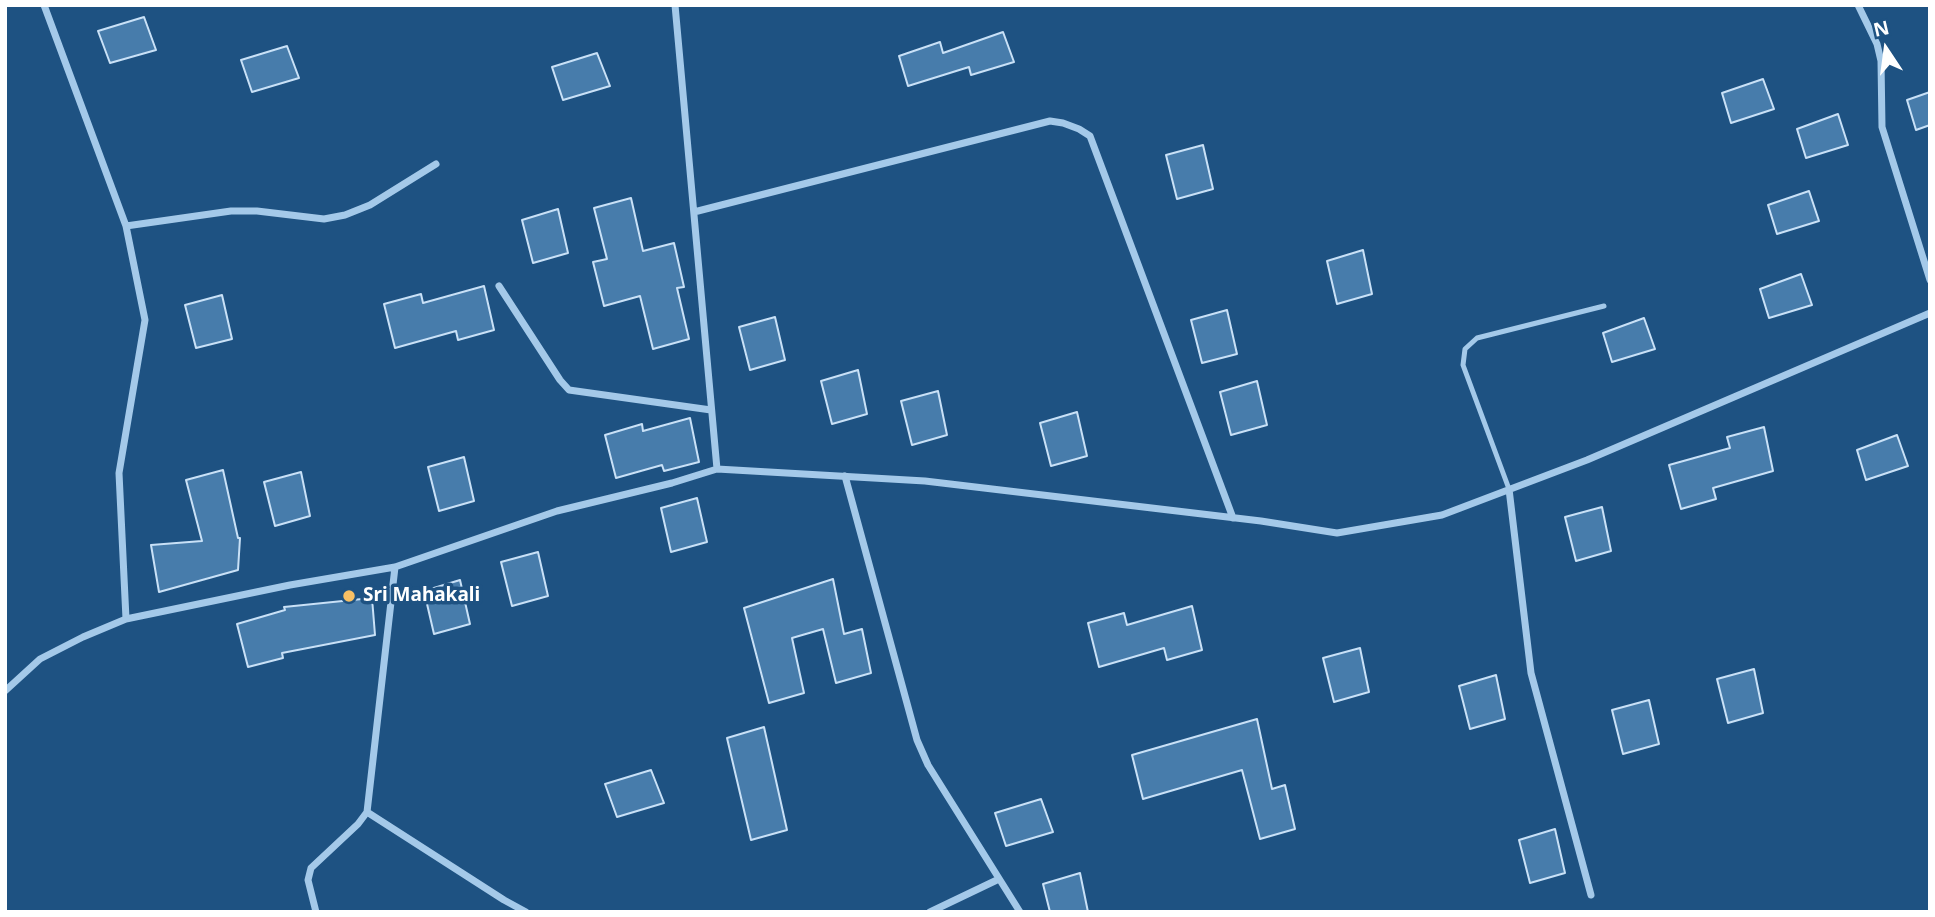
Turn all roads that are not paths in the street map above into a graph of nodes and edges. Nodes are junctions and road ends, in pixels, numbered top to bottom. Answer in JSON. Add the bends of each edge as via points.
{"nodes":[{"id":1,"x":44,"y":5,"type":"edge"},
{"id":2,"x":675,"y":5,"type":"edge"},
{"id":3,"x":1858,"y":5,"type":"edge"},
{"id":4,"x":436,"y":164,"type":"dead end"},
{"id":5,"x":694,"y":212,"type":"junction"},
{"id":6,"x":126,"y":226,"type":"junction"},
{"id":7,"x":1930,"y":280,"type":"edge"},
{"id":8,"x":499,"y":286,"type":"dead end"},
{"id":9,"x":1604,"y":306,"type":"dead end"},
{"id":10,"x":1930,"y":313,"type":"edge"},
{"id":11,"x":711,"y":410,"type":"junction"},
{"id":12,"x":717,"y":469,"type":"junction"},
{"id":13,"x":845,"y":476,"type":"junction"},
{"id":14,"x":1509,"y":489,"type":"junction"},
{"id":15,"x":1233,"y":518,"type":"junction"},
{"id":16,"x":395,"y":567,"type":"junction"},
{"id":17,"x":126,"y":619,"type":"junction"},
{"id":18,"x":5,"y":691,"type":"edge"},
{"id":19,"x":367,"y":812,"type":"junction"},
{"id":20,"x":999,"y":878,"type":"junction"},
{"id":21,"x":1591,"y":895,"type":"dead end"},
{"id":22,"x":316,"y":912,"type":"edge"},
{"id":23,"x":526,"y":912,"type":"edge"},
{"id":24,"x":930,"y":912,"type":"edge"},
{"id":25,"x":1020,"y":912,"type":"edge"}],
"edges":[{"from":1,"to":6,"type":"street"},
{"from":2,"to":5,"type":"street"},
{"from":3,"to":7,"type":"street","via":[[1877,44],[1882,127]]},
{"from":4,"to":6,"type":"street","via":[[345,215],[324,219],[231,211]]},
{"from":5,"to":11,"type":"street"},
{"from":5,"to":15,"type":"street","via":[[1049,121],[1079,129],[1090,136]]},
{"from":6,"to":17,"type":"street","via":[[145,320],[119,473]]},
{"from":8,"to":11,"type":"street","via":[[569,390]]},
{"from":9,"to":14,"type":"lane","via":[[1477,338],[1465,349],[1463,365]]},
{"from":10,"to":14,"type":"street"},
{"from":11,"to":12,"type":"street"},
{"from":12,"to":13,"type":"street"},
{"from":12,"to":16,"type":"street","via":[[556,511]]},
{"from":13,"to":15,"type":"street","via":[[925,481]]},
{"from":13,"to":20,"type":"street","via":[[916,740]]},
{"from":14,"to":15,"type":"street","via":[[1443,515],[1337,533]]},
{"from":14,"to":21,"type":"street","via":[[1531,673]]},
{"from":16,"to":17,"type":"street"},
{"from":16,"to":19,"type":"street"},
{"from":17,"to":18,"type":"street","via":[[40,659]]},
{"from":19,"to":22,"type":"street","via":[[311,869],[308,880]]},
{"from":19,"to":23,"type":"street"},
{"from":20,"to":24,"type":"street"},
{"from":20,"to":25,"type":"street"}]}
